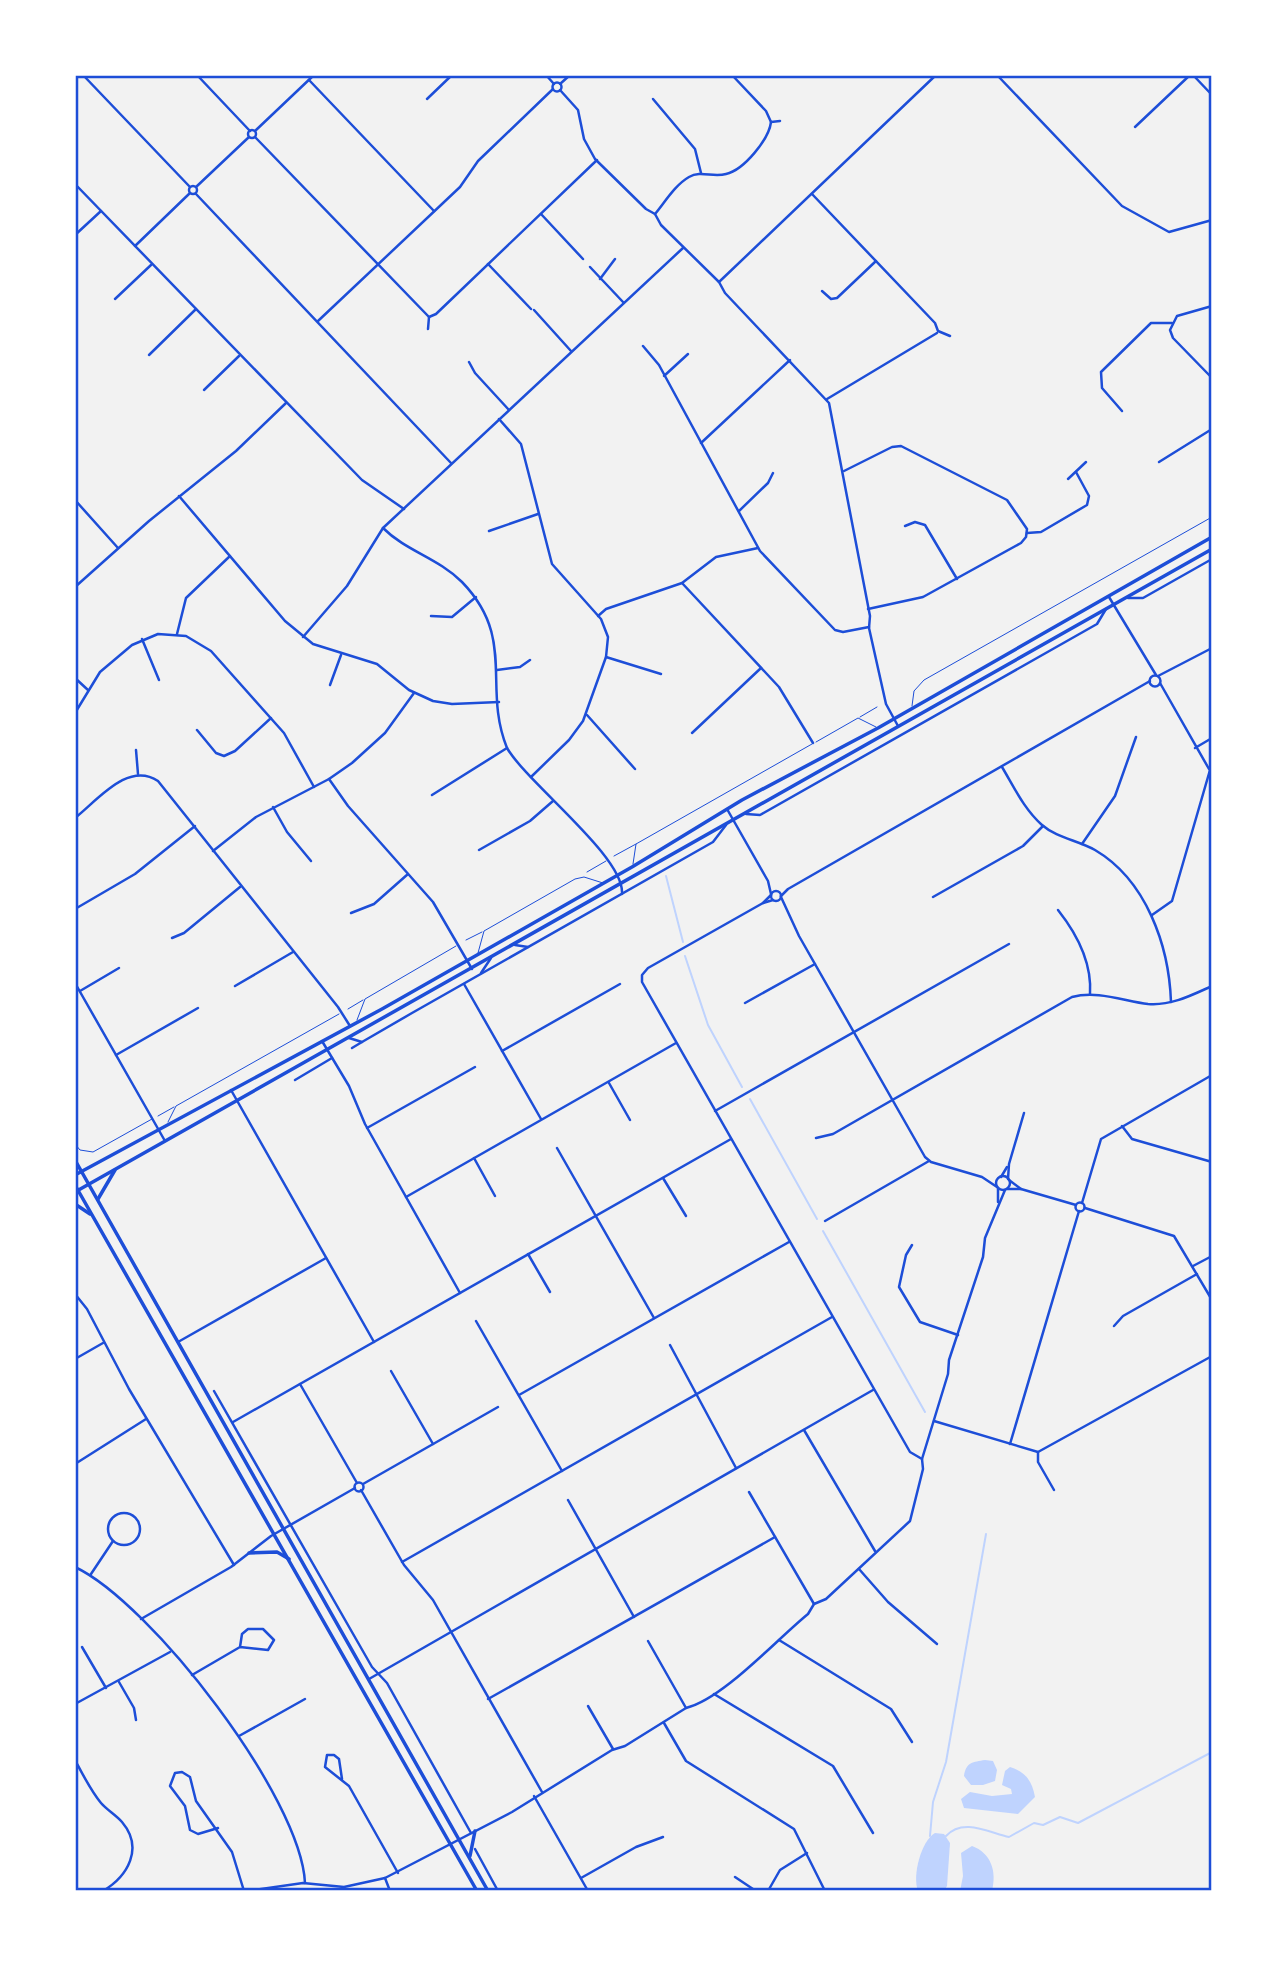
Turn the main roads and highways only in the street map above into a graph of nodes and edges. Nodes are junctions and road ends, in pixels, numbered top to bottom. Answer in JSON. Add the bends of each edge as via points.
{"nodes":[{"id":1,"x":1212,"y":537,"type":"edge"},
{"id":2,"x":1212,"y":549,"type":"edge"},
{"id":3,"x":75,"y":1160,"type":"edge"},
{"id":4,"x":117,"y":1168,"type":"junction"},
{"id":5,"x":82,"y":1172,"type":"junction"},
{"id":6,"x":75,"y":1175,"type":"edge"},
{"id":7,"x":89,"y":1184,"type":"junction"},
{"id":8,"x":75,"y":1185,"type":"edge"},
{"id":9,"x":77,"y":1191,"type":"edge"},
{"id":10,"x":98,"y":1200,"type":"junction"},
{"id":11,"x":75,"y":1204,"type":"edge"},
{"id":12,"x":92,"y":1215,"type":"junction"},
{"id":13,"x":249,"y":1553,"type":"road end"},
{"id":14,"x":290,"y":1561,"type":"junction"},
{"id":15,"x":473,"y":1832,"type":"road end"},
{"id":16,"x":470,"y":1857,"type":"junction"},
{"id":17,"x":477,"y":1891,"type":"edge"},
{"id":18,"x":488,"y":1891,"type":"edge"}],
"edges":[{"from":1,"to":5,"type":"main road","via":[[467,961]]},
{"from":2,"to":4,"type":"main road"},
{"from":3,"to":5,"type":"main road"},
{"from":4,"to":7,"type":"main road"},
{"from":4,"to":10,"type":"main road"},
{"from":5,"to":6,"type":"main road"},
{"from":5,"to":7,"type":"main road"},
{"from":7,"to":9,"type":"main road"},
{"from":7,"to":10,"type":"main road"},
{"from":8,"to":9,"type":"main road"},
{"from":9,"to":12,"type":"main road"},
{"from":10,"to":16,"type":"main road"},
{"from":11,"to":12,"type":"main road"},
{"from":12,"to":14,"type":"main road"},
{"from":13,"to":14,"type":"main road","via":[[277,1552]]},
{"from":14,"to":17,"type":"main road"},
{"from":15,"to":16,"type":"main road"},
{"from":16,"to":18,"type":"main road"}]}
